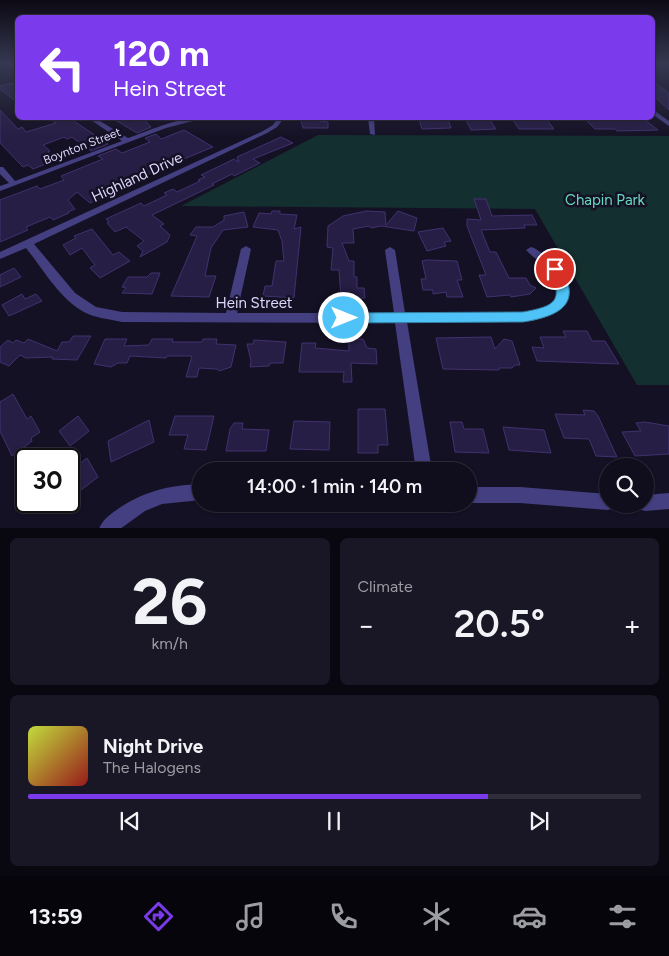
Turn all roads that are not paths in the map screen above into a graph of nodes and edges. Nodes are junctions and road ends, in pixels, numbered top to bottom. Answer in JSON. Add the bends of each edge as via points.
{"nodes":[{"id":1,"x":655,"y":112,"type":"edge"},
{"id":2,"x":669,"y":113,"type":"edge"},
{"id":3,"x":655,"y":114,"type":"edge"},
{"id":4,"x":94,"y":120,"type":"edge"},
{"id":5,"x":192,"y":120,"type":"edge"},
{"id":6,"x":280,"y":120,"type":"edge"},
{"id":7,"x":371,"y":120,"type":"edge"},
{"id":8,"x":669,"y":124,"type":"edge"},
{"id":9,"x":373,"y":134,"type":"dead end"},
{"id":10,"x":127,"y":141,"type":"junction"},
{"id":11,"x":0,"y":169,"type":"edge"},
{"id":12,"x":14,"y":184,"type":"junction"},
{"id":13,"x":0,"y":189,"type":"edge"},
{"id":14,"x":28,"y":243,"type":"junction"},
{"id":15,"x":246,"y":249,"type":"dead end"},
{"id":16,"x":390,"y":250,"type":"dead end"},
{"id":17,"x":531,"y":250,"type":"dead end"},
{"id":18,"x":0,"y":256,"type":"edge"},
{"id":19,"x":230,"y":318,"type":"junction"},
{"id":20,"x":401,"y":318,"type":"junction"},
{"id":21,"x":423,"y":462,"type":"edge"},
{"id":22,"x":192,"y":492,"type":"edge"},
{"id":23,"x":477,"y":495,"type":"edge"},
{"id":24,"x":599,"y":501,"type":"edge"},
{"id":25,"x":669,"y":502,"type":"edge"},
{"id":26,"x":654,"y":503,"type":"edge"},
{"id":27,"x":107,"y":528,"type":"edge"}],
"edges":[{"from":1,"to":2,"type":"street"},
{"from":3,"to":8,"type":"street"},
{"from":4,"to":10,"type":"street"},
{"from":5,"to":10,"type":"street","name":"Boynton Street"},
{"from":6,"to":14,"type":"street","name":"Highland Drive","via":[[265,132]]},
{"from":7,"to":9,"type":"street"},
{"from":10,"to":12,"type":"street","name":"Boynton Street"},
{"from":11,"to":12,"type":"street"},
{"from":12,"to":13,"type":"street","name":"Boynton Street"},
{"from":14,"to":18,"type":"street","name":"Highland Drive"},
{"from":14,"to":19,"type":"street","name":"Hein Street","via":[[66,289],[88,309],[122,317]]},
{"from":15,"to":19,"type":"street"},
{"from":16,"to":20,"type":"street"},
{"from":17,"to":20,"type":"street","name":"Hein Street","via":[[546,260],[559,276],[563,288],[562,300],[542,314]]},
{"from":19,"to":20,"type":"street","name":"Hein Street"},
{"from":20,"to":21,"type":"street"},
{"from":22,"to":27,"type":"street","via":[[153,497],[130,509]]},
{"from":23,"to":24,"type":"street"},
{"from":25,"to":26,"type":"street"}]}
